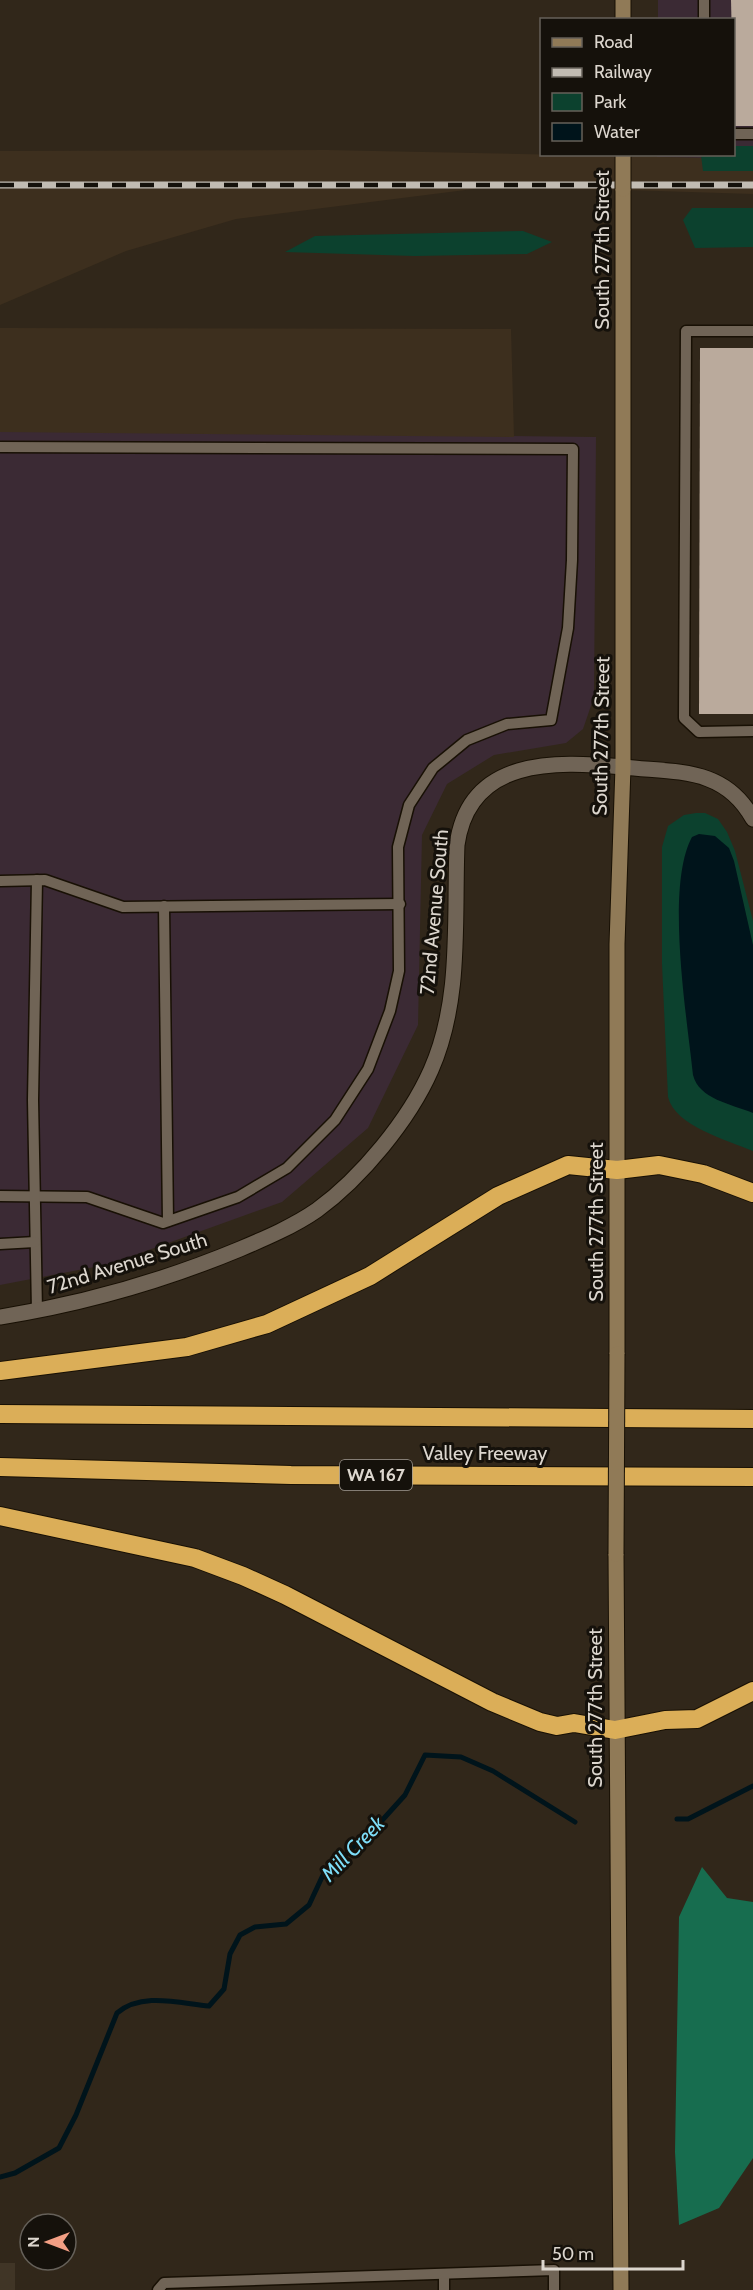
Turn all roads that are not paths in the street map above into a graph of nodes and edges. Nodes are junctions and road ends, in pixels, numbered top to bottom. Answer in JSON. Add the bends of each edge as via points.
{"nodes":[{"id":1,"x":623,"y":0,"type":"edge"},
{"id":2,"x":704,"y":0,"type":"edge"},
{"id":3,"x":623,"y":18,"type":"edge"},
{"id":4,"x":704,"y":18,"type":"edge"},
{"id":5,"x":735,"y":134,"type":"edge"},
{"id":6,"x":753,"y":134,"type":"edge"},
{"id":7,"x":623,"y":156,"type":"edge"},
{"id":8,"x":753,"y":331,"type":"edge"},
{"id":9,"x":0,"y":447,"type":"edge"},
{"id":10,"x":753,"y":731,"type":"edge"},
{"id":11,"x":623,"y":767,"type":"junction"},
{"id":12,"x":753,"y":819,"type":"edge"},
{"id":13,"x":37,"y":880,"type":"junction"},
{"id":14,"x":0,"y":881,"type":"edge"},
{"id":15,"x":400,"y":904,"type":"junction"},
{"id":16,"x":164,"y":906,"type":"junction"},
{"id":17,"x":617,"y":1170,"type":"junction"},
{"id":18,"x":753,"y":1193,"type":"edge"},
{"id":19,"x":0,"y":1196,"type":"edge"},
{"id":20,"x":35,"y":1196,"type":"junction"},
{"id":21,"x":168,"y":1221,"type":"junction"},
{"id":22,"x":35,"y":1242,"type":"junction"},
{"id":23,"x":0,"y":1244,"type":"edge"},
{"id":24,"x":37,"y":1311,"type":"junction"},
{"id":25,"x":0,"y":1317,"type":"edge"},
{"id":26,"x":0,"y":1371,"type":"edge"},
{"id":27,"x":0,"y":1414,"type":"edge"},
{"id":28,"x":753,"y":1419,"type":"edge"},
{"id":29,"x":0,"y":1467,"type":"edge"},
{"id":30,"x":753,"y":1477,"type":"edge"},
{"id":31,"x":0,"y":1516,"type":"edge"},
{"id":32,"x":753,"y":1691,"type":"edge"},
{"id":33,"x":615,"y":1730,"type":"junction"},
{"id":34,"x":444,"y":2274,"type":"junction"},
{"id":35,"x":305,"y":2284,"type":"edge"},
{"id":36,"x":158,"y":2290,"type":"edge"},
{"id":37,"x":444,"y":2290,"type":"edge"},
{"id":38,"x":554,"y":2290,"type":"edge"},
{"id":39,"x":621,"y":2290,"type":"edge"}],
"edges":[{"from":1,"to":3,"type":"main road"},
{"from":2,"to":4,"type":"lane"},
{"from":5,"to":6,"type":"lane"},
{"from":7,"to":11,"type":"main road","name":"South 277th Street","bridge":true},
{"from":8,"to":10,"type":"lane","via":[[686,331],[684,694],[684,718],[699,732]]},
{"from":9,"to":15,"type":"lane","via":[[573,449],[573,560],[568,628],[551,720],[507,724],[467,740],[433,768],[409,805],[398,847]]},
{"from":11,"to":12,"type":"street","name":"72nd Avenue South","via":[[708,777],[732,791]]},
{"from":11,"to":17,"type":"main road","name":"South 277th Street","via":[[616,944]]},
{"from":11,"to":24,"type":"street","name":"72nd Avenue South","via":[[560,764],[522,768],[493,783],[469,810],[461,825],[458,845],[453,974],[431,1069],[404,1117],[348,1183],[316,1211],[265,1239],[187,1271]]},
{"from":13,"to":14,"type":"lane"},
{"from":13,"to":16,"type":"lane","via":[[123,906]]},
{"from":13,"to":20,"type":"lane"},
{"from":15,"to":16,"type":"lane"},
{"from":15,"to":21,"type":"lane","via":[[399,971],[390,1011],[368,1069],[335,1120],[287,1168],[238,1197]]},
{"from":16,"to":21,"type":"lane"},
{"from":17,"to":18,"type":"highway","via":[[659,1165],[703,1174]]},
{"from":17,"to":26,"type":"highway","via":[[568,1165],[498,1197],[370,1276],[267,1324],[187,1347]]},
{"from":17,"to":33,"type":"main road","name":"South 277th Street","bridge":true},
{"from":19,"to":20,"type":"lane"},
{"from":20,"to":21,"type":"lane","via":[[87,1197],[163,1223]]},
{"from":20,"to":22,"type":"lane"},
{"from":22,"to":23,"type":"lane"},
{"from":22,"to":24,"type":"lane"},
{"from":24,"to":25,"type":"street","name":"72nd Avenue South"},
{"from":27,"to":28,"type":"highway","name":"Valley Freeway"},
{"from":29,"to":30,"type":"highway","name":"Valley Freeway","number":"WA 167","via":[[291,1475]]},
{"from":31,"to":33,"type":"highway","via":[[195,1558],[285,1595],[523,1717],[557,1726],[574,1723]]},
{"from":32,"to":33,"type":"highway","via":[[697,1719],[665,1720]]},
{"from":33,"to":39,"type":"main road","name":"South 277th Street"},
{"from":34,"to":35,"type":"lane"},
{"from":34,"to":37,"type":"lane"},
{"from":34,"to":38,"type":"lane","via":[[554,2270]]},
{"from":35,"to":36,"type":"lane","via":[[164,2283]]}]}
